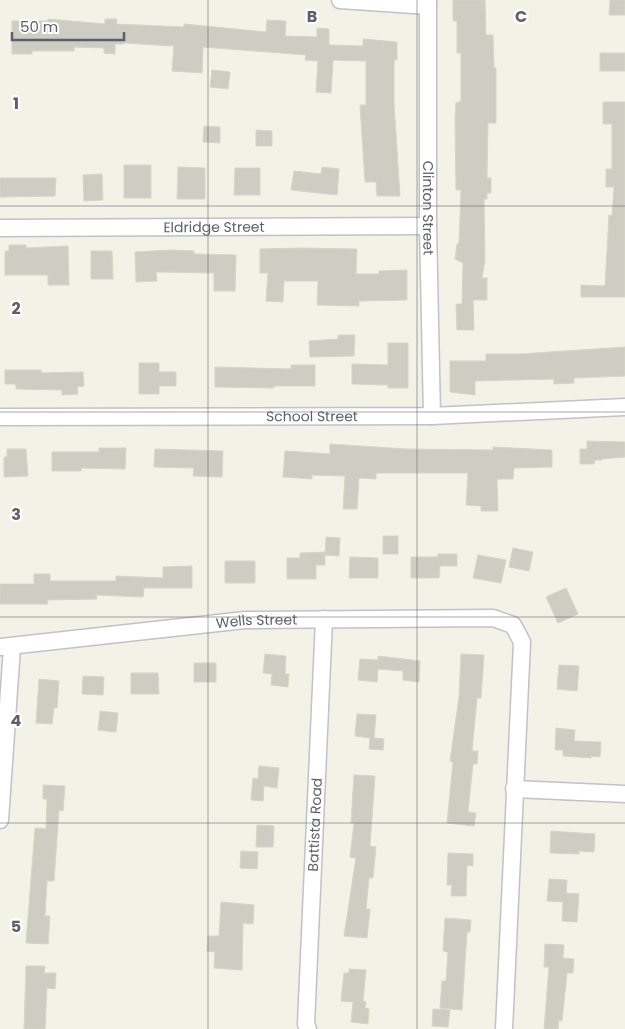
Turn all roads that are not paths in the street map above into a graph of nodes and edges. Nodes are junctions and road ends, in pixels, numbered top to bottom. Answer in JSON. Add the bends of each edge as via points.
{"nodes":[{"id":1,"x":340,"y":0,"type":"edge"},
{"id":2,"x":428,"y":3,"type":"edge"},
{"id":3,"x":428,"y":226,"type":"junction"},
{"id":4,"x":0,"y":228,"type":"edge"},
{"id":5,"x":625,"y":406,"type":"edge"},
{"id":6,"x":432,"y":416,"type":"junction"},
{"id":7,"x":0,"y":417,"type":"edge"},
{"id":8,"x":324,"y":619,"type":"junction"},
{"id":9,"x":6,"y":647,"type":"edge"},
{"id":10,"x":514,"y":789,"type":"junction"},
{"id":11,"x":625,"y":794,"type":"edge"},
{"id":12,"x":0,"y":820,"type":"edge"},
{"id":13,"x":308,"y":1029,"type":"edge"},
{"id":14,"x":504,"y":1029,"type":"edge"}],
"edges":[{"from":1,"to":2,"type":"street"},
{"from":2,"to":3,"type":"street","name":"Clinton Street"},
{"from":3,"to":4,"type":"street","name":"Eldridge Street"},
{"from":3,"to":6,"type":"street","name":"Clinton Street"},
{"from":5,"to":6,"type":"street","name":"School Street"},
{"from":6,"to":7,"type":"street","name":"School Street"},
{"from":8,"to":9,"type":"street","name":"Wells Street","via":[[245,620]]},
{"from":8,"to":10,"type":"street","name":"Wells Street","via":[[492,618],[513,625],[522,642]]},
{"from":8,"to":13,"type":"street","name":"Battista Road","via":[[306,1015]]},
{"from":9,"to":12,"type":"street"},
{"from":10,"to":11,"type":"street"},
{"from":10,"to":14,"type":"street"}]}
